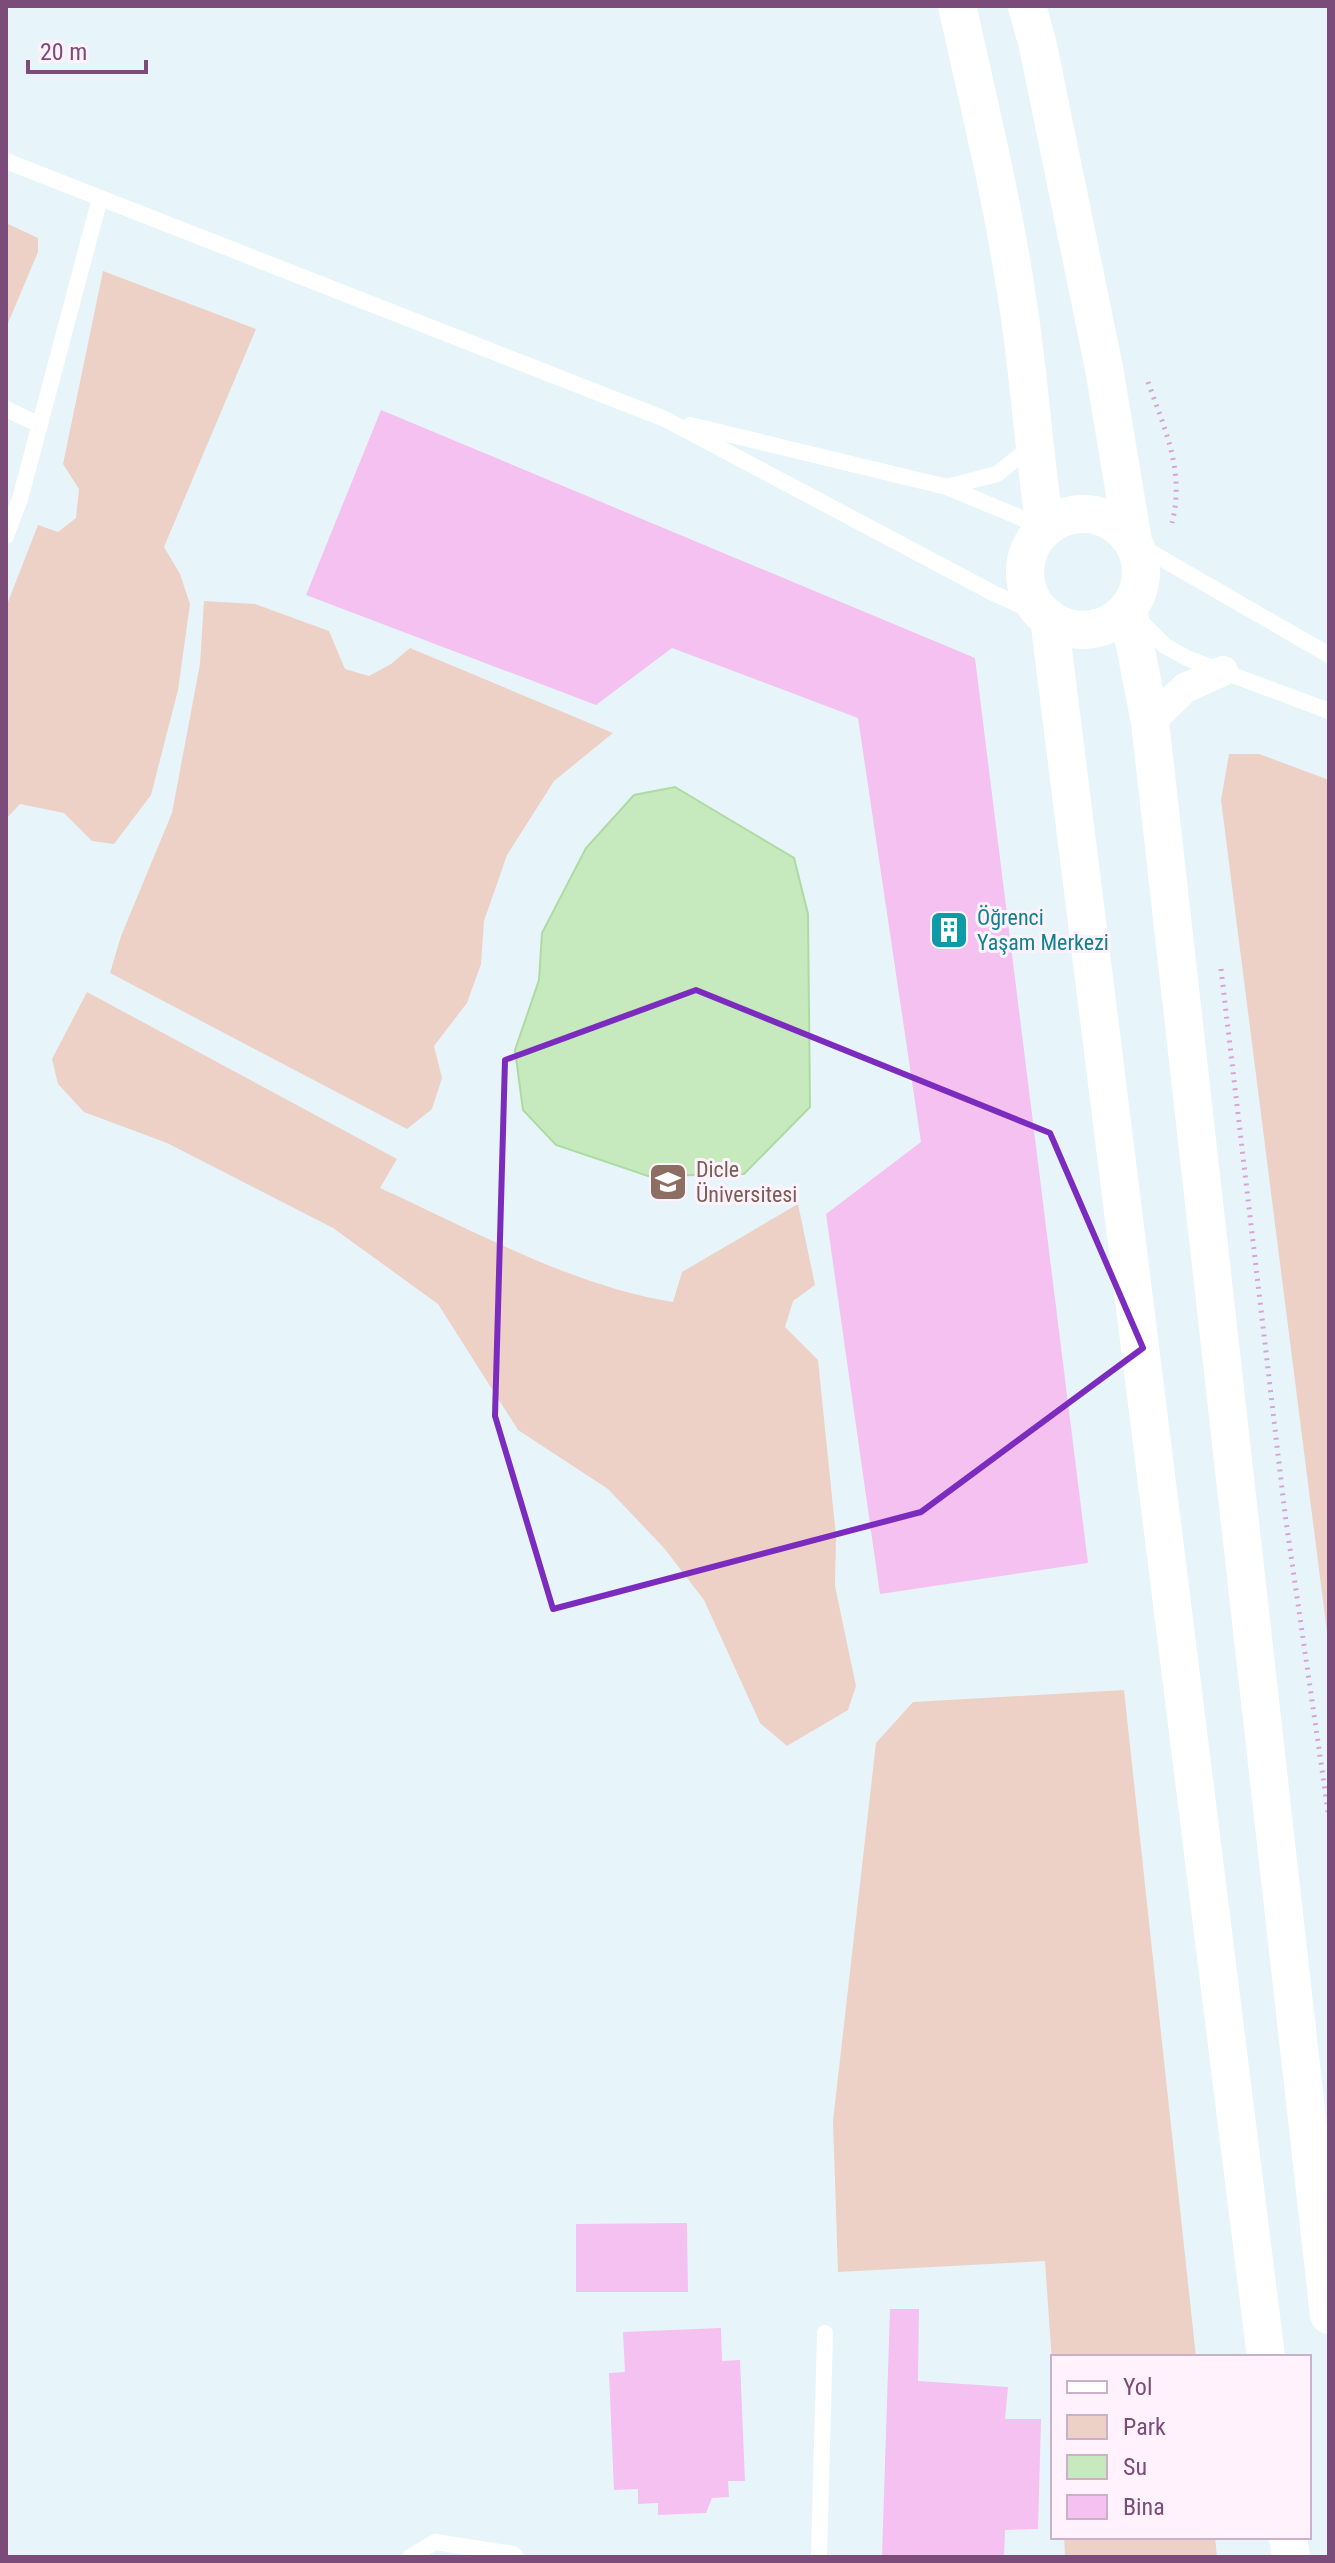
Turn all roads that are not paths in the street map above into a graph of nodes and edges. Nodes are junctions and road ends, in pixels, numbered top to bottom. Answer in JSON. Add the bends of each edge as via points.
{"nodes":[{"id":1,"x":957,"y":6,"type":"edge"},
{"id":2,"x":1027,"y":6,"type":"edge"},
{"id":3,"x":6,"y":161,"type":"edge"},
{"id":4,"x":100,"y":198,"type":"junction"},
{"id":5,"x":6,"y":409,"type":"edge"},
{"id":6,"x":665,"y":419,"type":"junction"},
{"id":7,"x":40,"y":425,"type":"junction"},
{"id":8,"x":1033,"y":445,"type":"junction"},
{"id":9,"x":947,"y":487,"type":"junction"},
{"id":10,"x":1045,"y":528,"type":"junction"},
{"id":11,"x":6,"y":536,"type":"edge"},
{"id":12,"x":1133,"y":542,"type":"junction"},
{"id":13,"x":1128,"y":609,"type":"junction"},
{"id":14,"x":1049,"y":618,"type":"junction"},
{"id":15,"x":1329,"y":655,"type":"edge"},
{"id":16,"x":1223,"y":671,"type":"junction"},
{"id":17,"x":1329,"y":711,"type":"edge"},
{"id":18,"x":1150,"y":722,"type":"junction"},
{"id":19,"x":1329,"y":2315,"type":"edge"},
{"id":20,"x":825,"y":2333,"type":"dead end"},
{"id":21,"x":1266,"y":2355,"type":"edge"},
{"id":22,"x":410,"y":2557,"type":"edge"},
{"id":23,"x":516,"y":2557,"type":"edge"},
{"id":24,"x":819,"y":2557,"type":"edge"}],
"edges":[{"from":1,"to":8,"type":"street","via":[[1023,339]]},
{"from":2,"to":12,"type":"street","via":[[1104,368]]},
{"from":3,"to":4,"type":"lane"},
{"from":4,"to":6,"type":"lane"},
{"from":4,"to":7,"type":"lane"},
{"from":5,"to":7,"type":"lane"},
{"from":6,"to":9,"type":"lane"},
{"from":6,"to":14,"type":"lane"},
{"from":7,"to":11,"type":"lane"},
{"from":8,"to":9,"type":"lane","via":[[997,474]]},
{"from":8,"to":10,"type":"street"},
{"from":9,"to":10,"type":"lane"},
{"from":10,"to":12,"type":"street","via":[[1076,514],[1093,515],[1123,529]]},
{"from":10,"to":14,"type":"street","via":[[1027,557],[1026,574],[1037,607]]},
{"from":12,"to":13,"type":"street","via":[[1141,576]]},
{"from":12,"to":15,"type":"lane"},
{"from":13,"to":14,"type":"street","via":[[1090,629],[1062,626]]},
{"from":13,"to":16,"type":"lane","via":[[1165,646]]},
{"from":13,"to":18,"type":"street"},
{"from":14,"to":21,"type":"street"},
{"from":16,"to":17,"type":"lane"},
{"from":16,"to":18,"type":"street","via":[[1185,688]]},
{"from":18,"to":19,"type":"street"},
{"from":20,"to":24,"type":"lane"},
{"from":22,"to":23,"type":"lane","via":[[435,2542]]}]}
